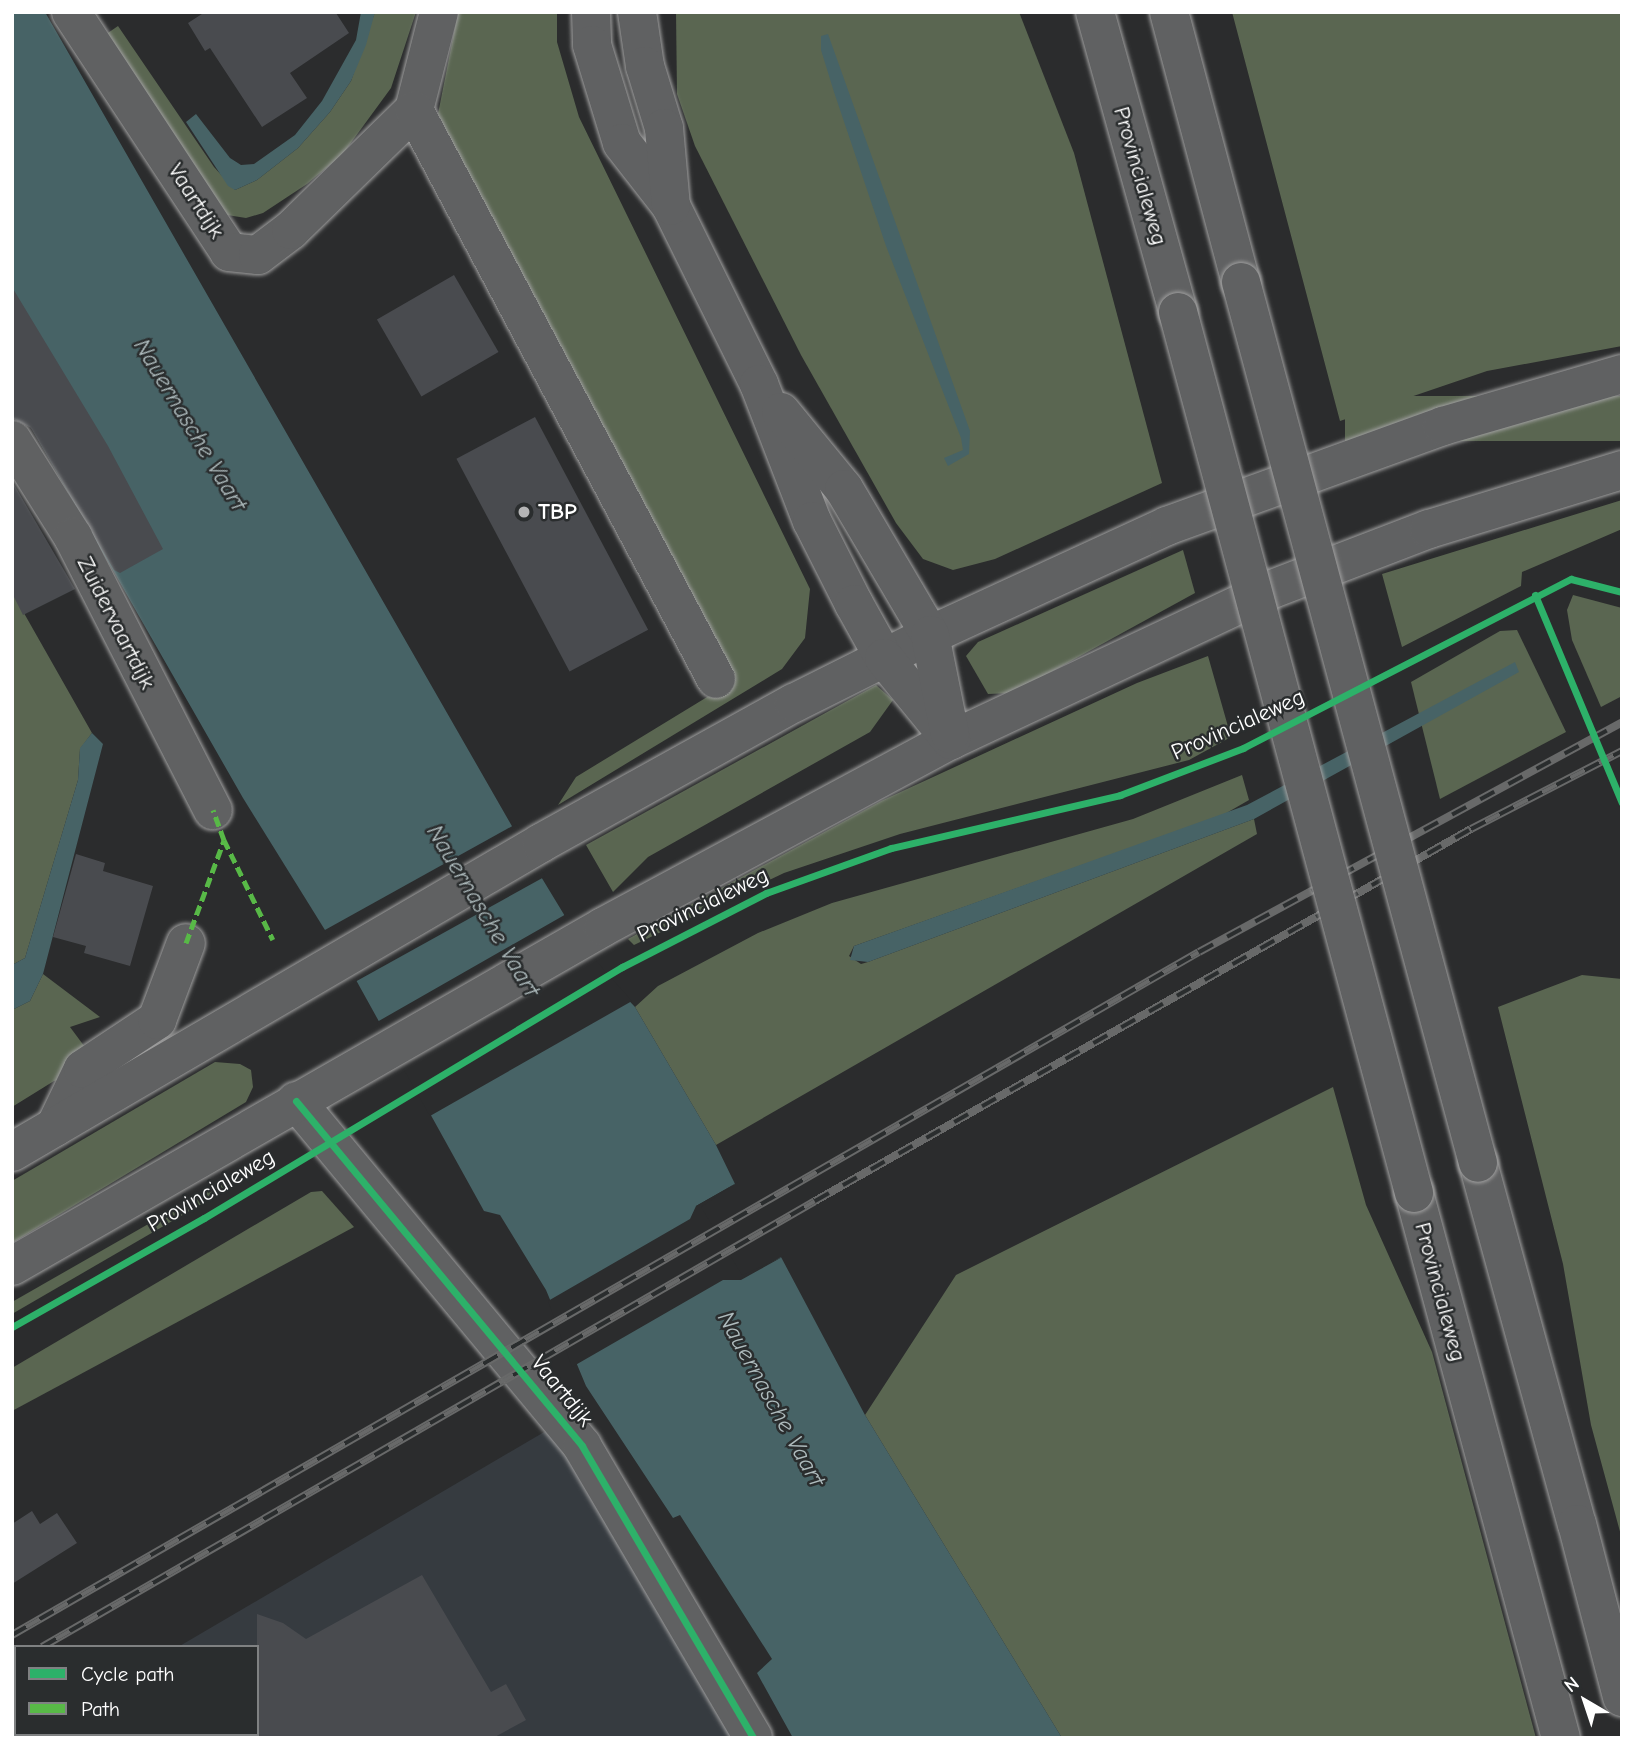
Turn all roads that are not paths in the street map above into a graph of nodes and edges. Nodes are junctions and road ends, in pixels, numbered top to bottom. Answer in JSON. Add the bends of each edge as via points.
{"nodes":[{"id":1,"x":71,"y":12,"type":"edge"},
{"id":2,"x":439,"y":12,"type":"edge"},
{"id":3,"x":592,"y":12,"type":"edge"},
{"id":4,"x":637,"y":12,"type":"edge"},
{"id":5,"x":1069,"y":12,"type":"edge"},
{"id":6,"x":1095,"y":12,"type":"edge"},
{"id":7,"x":1169,"y":12,"type":"edge"},
{"id":8,"x":1186,"y":12,"type":"edge"},
{"id":9,"x":1190,"y":85,"type":"junction"},
{"id":10,"x":414,"y":110,"type":"junction"},
{"id":11,"x":1124,"y":118,"type":"junction"},
{"id":12,"x":671,"y":206,"type":"junction"},
{"id":13,"x":1622,"y":374,"type":"edge"},
{"id":14,"x":759,"y":384,"type":"junction"},
{"id":15,"x":12,"y":440,"type":"edge"},
{"id":16,"x":1622,"y":470,"type":"edge"},
{"id":17,"x":930,"y":635,"type":"junction"},
{"id":18,"x":884,"y":657,"type":"junction"},
{"id":19,"x":716,"y":679,"type":"dead end"},
{"id":20,"x":951,"y":740,"type":"junction"},
{"id":21,"x":213,"y":810,"type":"dead end"},
{"id":22,"x":186,"y":943,"type":"dead end"},
{"id":23,"x":296,"y":1101,"type":"junction"},
{"id":24,"x":55,"y":1127,"type":"junction"},
{"id":25,"x":12,"y":1152,"type":"edge"},
{"id":26,"x":12,"y":1266,"type":"edge"},
{"id":27,"x":1622,"y":1697,"type":"edge"},
{"id":28,"x":752,"y":1738,"type":"edge"},
{"id":29,"x":1561,"y":1738,"type":"edge"}],
"edges":[{"from":1,"to":10,"type":"main road","name":"Vaartdijk","via":[[229,252],[258,255]]},
{"from":2,"to":10,"type":"main road"},
{"from":3,"to":12,"type":"main road","via":[[592,44],[622,143]]},
{"from":4,"to":12,"type":"main road","via":[[645,66],[664,128]]},
{"from":5,"to":11,"type":"main road"},
{"from":6,"to":11,"type":"main road","name":"Provincialeweg"},
{"from":7,"to":9,"type":"main road"},
{"from":8,"to":9,"type":"main road"},
{"from":9,"to":27,"type":"main road","bridge":true},
{"from":10,"to":19,"type":"main road"},
{"from":11,"to":29,"type":"main road","name":"Provincialeweg","bridge":true},
{"from":12,"to":14,"type":"main road"},
{"from":13,"to":17,"type":"main road","via":[[1443,426],[1167,526]]},
{"from":14,"to":17,"type":"main road","via":[[844,489]]},
{"from":14,"to":18,"type":"main road","via":[[812,521]]},
{"from":15,"to":21,"type":"main road","name":"Zuidervaartdijk","via":[[73,537]]},
{"from":16,"to":20,"type":"main road","name":"Provincialeweg","via":[[1429,528],[1270,590]]},
{"from":17,"to":18,"type":"main road"},
{"from":17,"to":20,"type":"main road"},
{"from":18,"to":20,"type":"main road"},
{"from":18,"to":24,"type":"main road","via":[[541,843]]},
{"from":20,"to":23,"type":"main road","name":"Provincialeweg","via":[[593,933]]},
{"from":22,"to":24,"type":"main road","via":[[157,1020],[83,1069]]},
{"from":23,"to":26,"type":"main road","name":"Provincialeweg"},
{"from":23,"to":28,"type":"main road","name":"Vaartdijk","via":[[582,1446]]},
{"from":24,"to":25,"type":"main road"}]}
